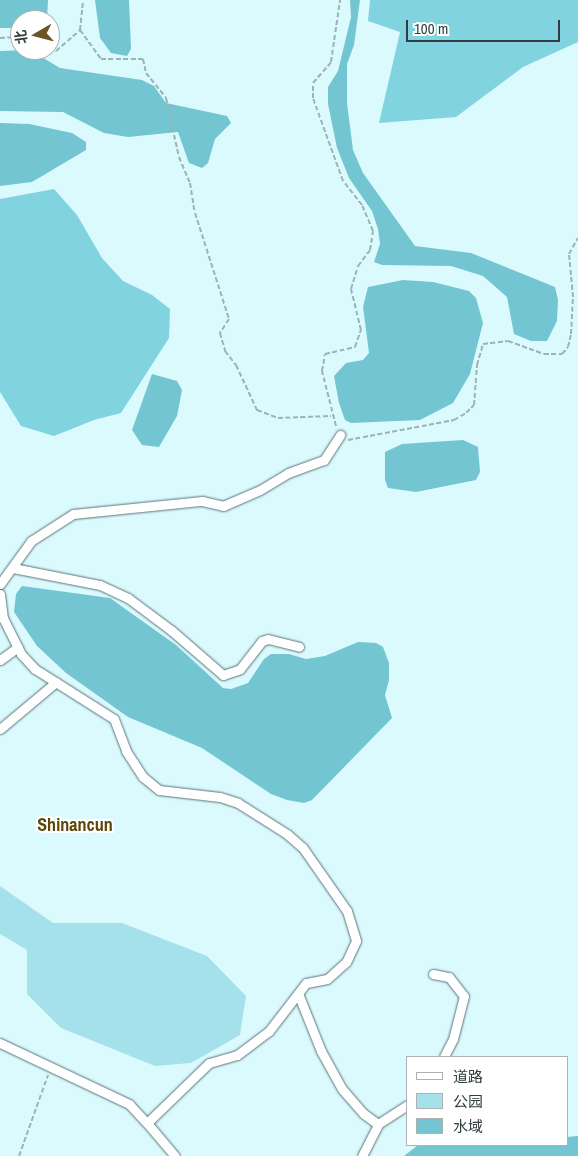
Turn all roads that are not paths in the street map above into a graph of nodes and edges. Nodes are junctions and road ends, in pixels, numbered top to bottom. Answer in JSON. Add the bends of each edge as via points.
{"nodes":[{"id":1,"x":340,"y":435,"type":"road end"},
{"id":2,"x":13,"y":568,"type":"junction"},
{"id":3,"x":0,"y":584,"type":"edge"},
{"id":4,"x":0,"y":594,"type":"edge"},
{"id":5,"x":18,"y":647,"type":"junction"},
{"id":6,"x":299,"y":647,"type":"dead end"},
{"id":7,"x":0,"y":660,"type":"edge"},
{"id":8,"x":56,"y":682,"type":"junction"},
{"id":9,"x":0,"y":729,"type":"edge"},
{"id":10,"x":433,"y":974,"type":"dead end"},
{"id":11,"x":299,"y":996,"type":"junction"},
{"id":12,"x":0,"y":1043,"type":"edge"},
{"id":13,"x":444,"y":1056,"type":"edge"},
{"id":14,"x":406,"y":1106,"type":"edge"},
{"id":15,"x":148,"y":1123,"type":"junction"},
{"id":16,"x":378,"y":1124,"type":"junction"},
{"id":17,"x":175,"y":1156,"type":"edge"},
{"id":18,"x":362,"y":1156,"type":"edge"}],
"edges":[{"from":1,"to":2,"type":"street","via":[[324,460],[288,473],[223,506],[202,501],[73,514],[31,541]]},
{"from":2,"to":3,"type":"street"},
{"from":2,"to":6,"type":"street","via":[[100,585],[128,598],[223,675],[240,670],[262,641],[268,638]]},
{"from":4,"to":5,"type":"street","via":[[3,618]]},
{"from":5,"to":7,"type":"street"},
{"from":5,"to":8,"type":"street","via":[[35,670]]},
{"from":8,"to":9,"type":"street"},
{"from":8,"to":11,"type":"street","via":[[114,719],[126,751],[143,777],[160,790],[220,797],[238,803],[303,848],[347,911],[356,941],[346,962],[327,979],[306,984]]},
{"from":10,"to":13,"type":"street","via":[[449,977],[464,996],[453,1039]]},
{"from":11,"to":15,"type":"street","via":[[269,1031],[237,1055],[209,1064]]},
{"from":11,"to":16,"type":"street","via":[[321,1051],[342,1089],[364,1114]]},
{"from":12,"to":15,"type":"street","via":[[129,1104]]},
{"from":14,"to":16,"type":"street"},
{"from":15,"to":17,"type":"street"},
{"from":16,"to":18,"type":"street"}]}
